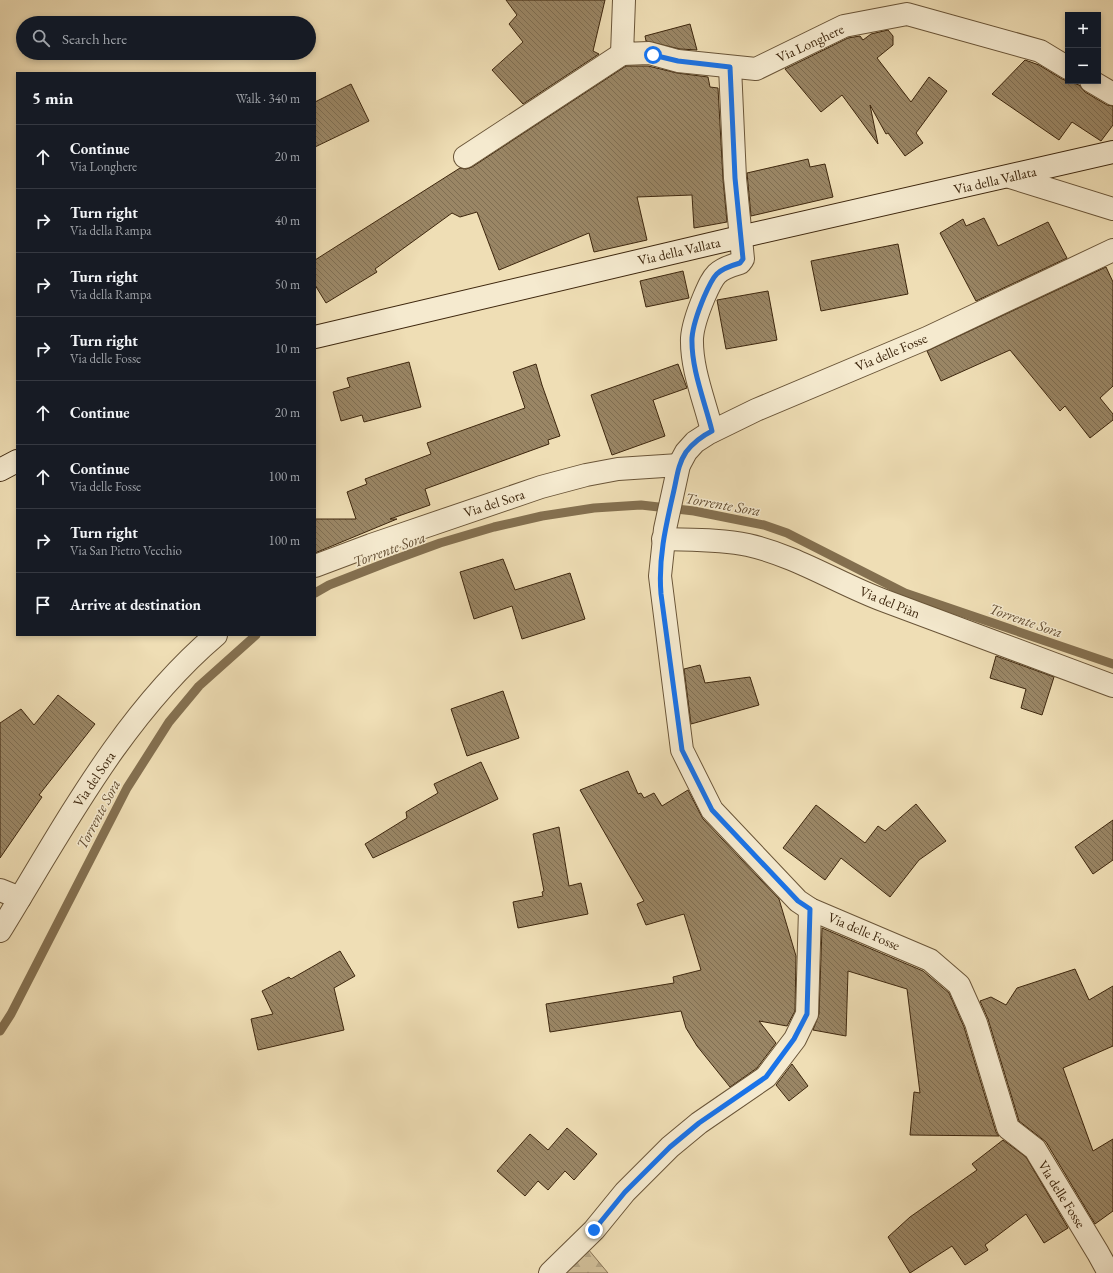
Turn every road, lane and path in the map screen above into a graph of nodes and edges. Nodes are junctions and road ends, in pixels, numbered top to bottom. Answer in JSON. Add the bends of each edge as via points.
{"nodes":[{"id":1,"x":624,"y":0,"type":"edge"},
{"id":2,"x":909,"y":7,"type":"edge"},
{"id":3,"x":622,"y":54,"type":"junction"},
{"id":4,"x":1065,"y":66,"type":"edge"},
{"id":5,"x":730,"y":67,"type":"junction"},
{"id":6,"x":1096,"y":84,"type":"edge"},
{"id":7,"x":1113,"y":94,"type":"edge"},
{"id":8,"x":1113,"y":152,"type":"edge"},
{"id":9,"x":465,"y":157,"type":"dead end"},
{"id":10,"x":1010,"y":177,"type":"junction"},
{"id":11,"x":1113,"y":209,"type":"edge"},
{"id":12,"x":740,"y":237,"type":"junction"},
{"id":13,"x":1113,"y":250,"type":"edge"},
{"id":14,"x":316,"y":337,"type":"edge"},
{"id":15,"x":712,"y":431,"type":"junction"},
{"id":16,"x":16,"y":462,"type":"edge"},
{"id":17,"x":679,"y":465,"type":"junction"},
{"id":18,"x":0,"y":470,"type":"edge"},
{"id":19,"x":664,"y":534,"type":"junction"},
{"id":20,"x":316,"y":566,"type":"edge"},
{"id":21,"x":215,"y":636,"type":"edge"},
{"id":22,"x":1113,"y":686,"type":"edge"},
{"id":23,"x":0,"y":890,"type":"edge"},
{"id":24,"x":20,"y":898,"type":"junction"},
{"id":25,"x":810,"y":909,"type":"junction"},
{"id":26,"x":0,"y":931,"type":"edge"},
{"id":27,"x":550,"y":1273,"type":"edge"},
{"id":28,"x":1109,"y":1273,"type":"edge"}],
"edges":[{"from":1,"to":3,"type":"street"},
{"from":2,"to":4,"type":"street","name":"Via Longhere","via":[[1040,52]]},
{"from":2,"to":5,"type":"street","name":"Via Longhere","via":[[844,26],[756,69]]},
{"from":3,"to":5,"type":"street","name":"Via Longhere","via":[[649,53],[678,61]]},
{"from":3,"to":9,"type":"street"},
{"from":5,"to":12,"type":"street"},
{"from":6,"to":7,"type":"street"},
{"from":8,"to":10,"type":"street","name":"Via della Vallata"},
{"from":10,"to":11,"type":"street"},
{"from":10,"to":12,"type":"street","name":"Via della Vallata"},
{"from":12,"to":14,"type":"street","name":"Via della Vallata"},
{"from":12,"to":15,"type":"street","via":[[743,259],[740,263],[724,268],[713,277],[698,311],[692,337],[694,362]]},
{"from":13,"to":15,"type":"street","name":"Via delle Fosse","via":[[927,338],[781,398]]},
{"from":15,"to":17,"type":"street","name":"Via delle Fosse","via":[[695,442]]},
{"from":16,"to":18,"type":"street"},
{"from":17,"to":19,"type":"street","name":"Via delle Fosse"},
{"from":17,"to":20,"type":"street","name":"Via del Sora","via":[[586,475],[541,487]]},
{"from":19,"to":22,"type":"street","name":"Via del Piàn","via":[[748,545],[770,552],[883,600]]},
{"from":19,"to":25,"type":"street","name":"Via delle Fosse","via":[[661,594],[682,750],[712,810],[798,901]]},
{"from":21,"to":24,"type":"street","name":"Via del Sora","via":[[177,671],[142,711],[66,822]]},
{"from":23,"to":24,"type":"street"},
{"from":24,"to":26,"type":"street","name":"Via del Sora"},
{"from":25,"to":27,"type":"street","via":[[807,1014],[794,1039],[766,1077],[699,1123],[670,1147],[625,1192],[594,1230]]},
{"from":25,"to":28,"type":"street","name":"Via delle Fosse","via":[[930,960],[959,985],[976,1024],[1008,1128],[1035,1149]]}]}
